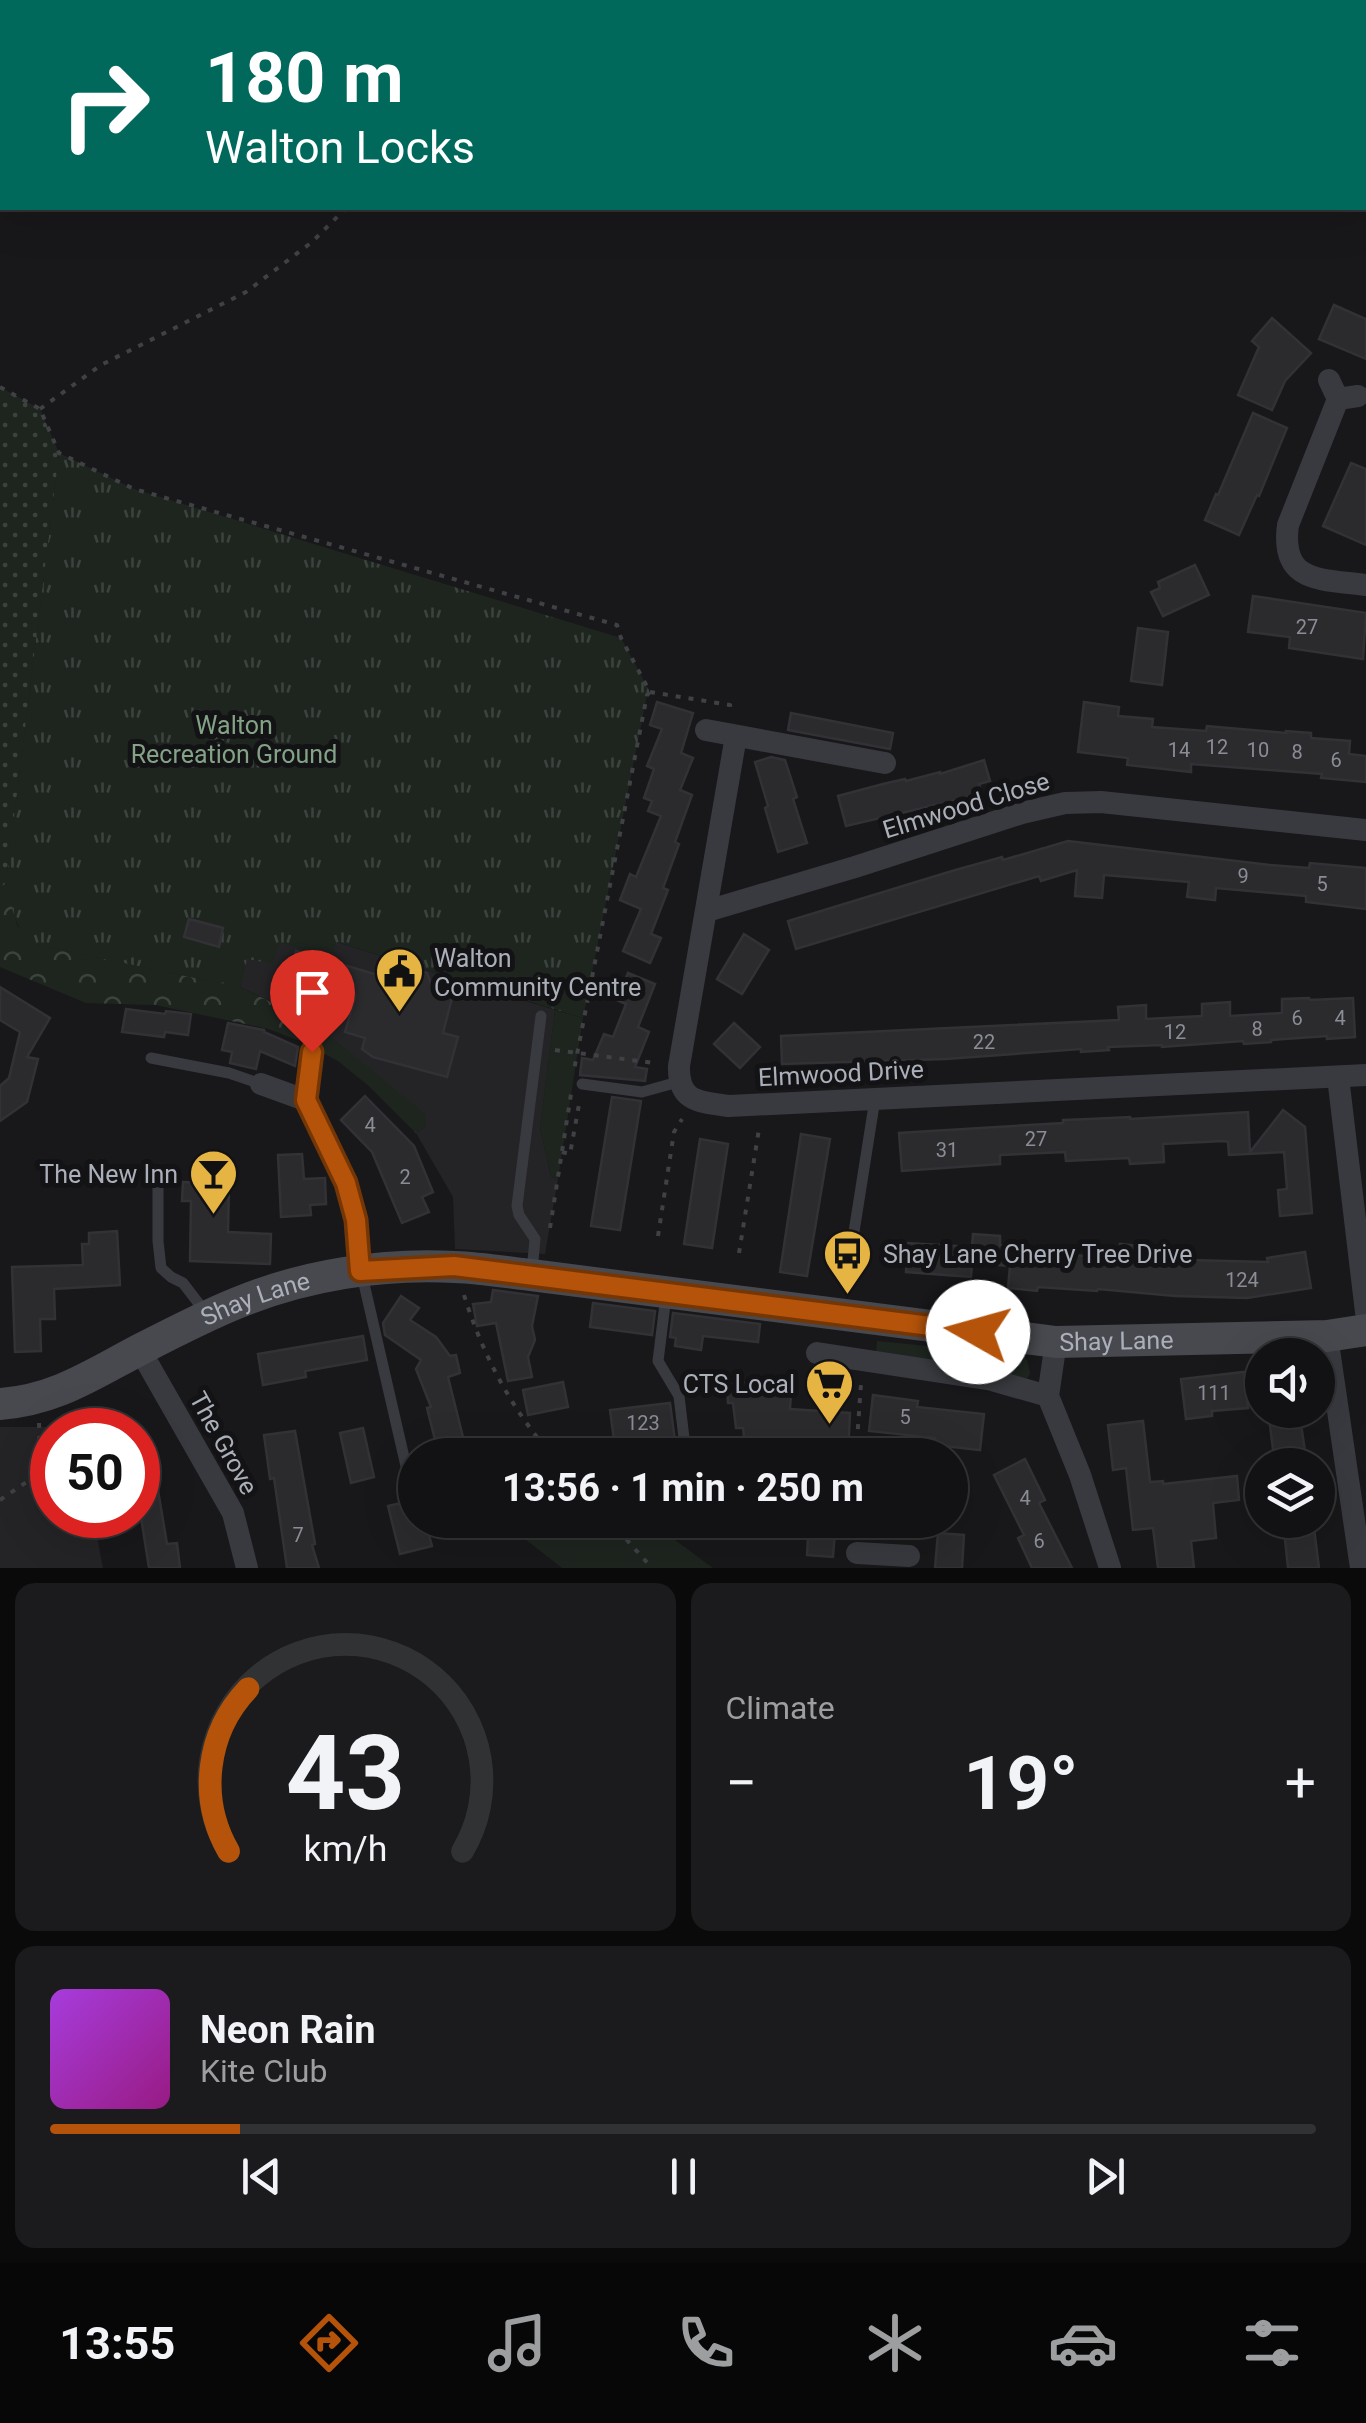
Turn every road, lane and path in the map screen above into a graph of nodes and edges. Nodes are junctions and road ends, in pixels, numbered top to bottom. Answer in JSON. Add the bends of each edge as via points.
{"nodes":[{"id":1,"x":344,"y":210,"type":"edge"},
{"id":2,"x":0,"y":386,"type":"edge"},
{"id":3,"x":1342,"y":392,"type":"dead end"},
{"id":4,"x":40,"y":408,"type":"junction"},
{"id":5,"x":1366,"y":585,"type":"edge"},
{"id":6,"x":650,"y":692,"type":"junction"},
{"id":7,"x":706,"y":730,"type":"dead end"},
{"id":8,"x":736,"y":736,"type":"junction"},
{"id":9,"x":885,"y":764,"type":"dead end"},
{"id":10,"x":1366,"y":830,"type":"edge"},
{"id":11,"x":707,"y":911,"type":"junction"},
{"id":12,"x":541,"y":1016,"type":"dead end"},
{"id":13,"x":537,"y":1048,"type":"junction"},
{"id":14,"x":312,"y":1052,"type":"dead end"},
{"id":15,"x":577,"y":1053,"type":"junction"},
{"id":16,"x":152,"y":1058,"type":"dead end"},
{"id":17,"x":679,"y":1074,"type":"junction"},
{"id":18,"x":1366,"y":1075,"type":"edge"},
{"id":19,"x":1338,"y":1077,"type":"junction"},
{"id":20,"x":578,"y":1079,"type":"junction"},
{"id":21,"x":261,"y":1084,"type":"joint"},
{"id":22,"x":571,"y":1093,"type":"dead end"},
{"id":23,"x":875,"y":1099,"type":"junction"},
{"id":24,"x":306,"y":1100,"type":"junction"},
{"id":25,"x":696,"y":1100,"type":"junction"},
{"id":26,"x":763,"y":1104,"type":"junction"},
{"id":27,"x":562,"y":1152,"type":"junction"},
{"id":28,"x":158,"y":1185,"type":"dead end"},
{"id":29,"x":658,"y":1236,"type":"dead end"},
{"id":30,"x":853,"y":1238,"type":"dead end"},
{"id":31,"x":738,"y":1253,"type":"dead end"},
{"id":32,"x":454,"y":1266,"type":"junction"},
{"id":33,"x":360,"y":1271,"type":"junction"},
{"id":34,"x":536,"y":1276,"type":"junction"},
{"id":35,"x":666,"y":1292,"type":"junction"},
{"id":36,"x":1366,"y":1312,"type":"edge"},
{"id":37,"x":209,"y":1317,"type":"junction"},
{"id":38,"x":1366,"y":1330,"type":"edge"},
{"id":39,"x":1327,"y":1336,"type":"junction"},
{"id":40,"x":1056,"y":1342,"type":"junction"},
{"id":41,"x":140,"y":1350,"type":"junction"},
{"id":42,"x":817,"y":1353,"type":"dead end"},
{"id":43,"x":864,"y":1360,"type":"junction"},
{"id":44,"x":1048,"y":1396,"type":"junction"},
{"id":45,"x":40,"y":1398,"type":"junction"},
{"id":46,"x":0,"y":1404,"type":"edge"},
{"id":47,"x":399,"y":1438,"type":"edge"},
{"id":48,"x":537,"y":1438,"type":"edge"},
{"id":49,"x":684,"y":1438,"type":"edge"},
{"id":50,"x":856,"y":1438,"type":"edge"},
{"id":51,"x":1,"y":1499,"type":"edge"},
{"id":52,"x":625,"y":1538,"type":"edge"},
{"id":53,"x":909,"y":1556,"type":"dead end"},
{"id":54,"x":873,"y":1559,"type":"edge"},
{"id":55,"x":247,"y":1568,"type":"edge"},
{"id":56,"x":652,"y":1568,"type":"edge"},
{"id":57,"x":1110,"y":1568,"type":"edge"},
{"id":58,"x":1361,"y":1568,"type":"edge"}],
"edges":[{"from":1,"to":4,"type":"path","via":[[246,292],[101,365]]},
{"from":2,"to":4,"type":"path"},
{"from":3,"to":5,"type":"street","via":[[1285,545],[1298,571]]},
{"from":4,"to":6,"type":"path","via":[[59,452],[134,489],[617,625]]},
{"from":6,"to":8,"type":"path","via":[[730,705]]},
{"from":6,"to":15,"type":"path"},
{"from":7,"to":8,"type":"street"},
{"from":8,"to":9,"type":"street"},
{"from":8,"to":11,"type":"street"},
{"from":10,"to":11,"type":"street","name":"Elmwood Close","via":[[1065,803]]},
{"from":11,"to":17,"type":"street"},
{"from":12,"to":13,"type":"lane"},
{"from":13,"to":15,"type":"path"},
{"from":13,"to":34,"type":"lane","via":[[516,1206],[535,1239]]},
{"from":14,"to":24,"type":"street"},
{"from":15,"to":17,"type":"path"},
{"from":15,"to":20,"type":"path"},
{"from":16,"to":21,"type":"lane"},
{"from":17,"to":20,"type":"lane","via":[[642,1092]]},
{"from":17,"to":25,"type":"street","via":[[682,1089]]},
{"from":18,"to":19,"type":"street","name":"Elmwood Drive"},
{"from":19,"to":23,"type":"street","name":"Elmwood Drive"},
{"from":19,"to":36,"type":"street"},
{"from":20,"to":27,"type":"path","via":[[570,1154]]},
{"from":21,"to":24,"type":"street"},
{"from":22,"to":27,"type":"path"},
{"from":23,"to":26,"type":"street","name":"Elmwood Drive"},
{"from":23,"to":30,"type":"lane"},
{"from":24,"to":33,"type":"street","via":[[346,1183]]},
{"from":25,"to":26,"type":"street","name":"Elmwood Drive"},
{"from":25,"to":29,"type":"path","via":[[674,1132]]},
{"from":26,"to":31,"type":"path"},
{"from":27,"to":34,"type":"path"},
{"from":28,"to":37,"type":"lane","via":[[162,1268]]},
{"from":32,"to":33,"type":"main road","name":"Shay Lane"},
{"from":32,"to":34,"type":"main road","name":"Shay Lane"},
{"from":32,"to":48,"type":"path","via":[[477,1335]]},
{"from":33,"to":37,"type":"main road","name":"Shay Lane","via":[[282,1287]]},
{"from":33,"to":47,"type":"lane"},
{"from":34,"to":35,"type":"main road","name":"Shay Lane"},
{"from":35,"to":40,"type":"main road","name":"Shay Lane"},
{"from":35,"to":49,"type":"lane","via":[[658,1362],[679,1396]]},
{"from":37,"to":41,"type":"main road","name":"Shay Lane"},
{"from":38,"to":39,"type":"main road","name":"Shay Lane"},
{"from":39,"to":40,"type":"main road","name":"Shay Lane"},
{"from":39,"to":58,"type":"street"},
{"from":40,"to":44,"type":"street"},
{"from":41,"to":45,"type":"main road","name":"Shay Lane"},
{"from":41,"to":55,"type":"street","name":"The Grove","via":[[233,1512]]},
{"from":42,"to":43,"type":"street"},
{"from":43,"to":44,"type":"street","via":[[988,1379]]},
{"from":43,"to":50,"type":"path"},
{"from":44,"to":57,"type":"street"},
{"from":45,"to":46,"type":"main road","name":"Shay Lane"},
{"from":45,"to":51,"type":"path","via":[[34,1477]]},
{"from":52,"to":56,"type":"path"},
{"from":53,"to":54,"type":"street"}]}
